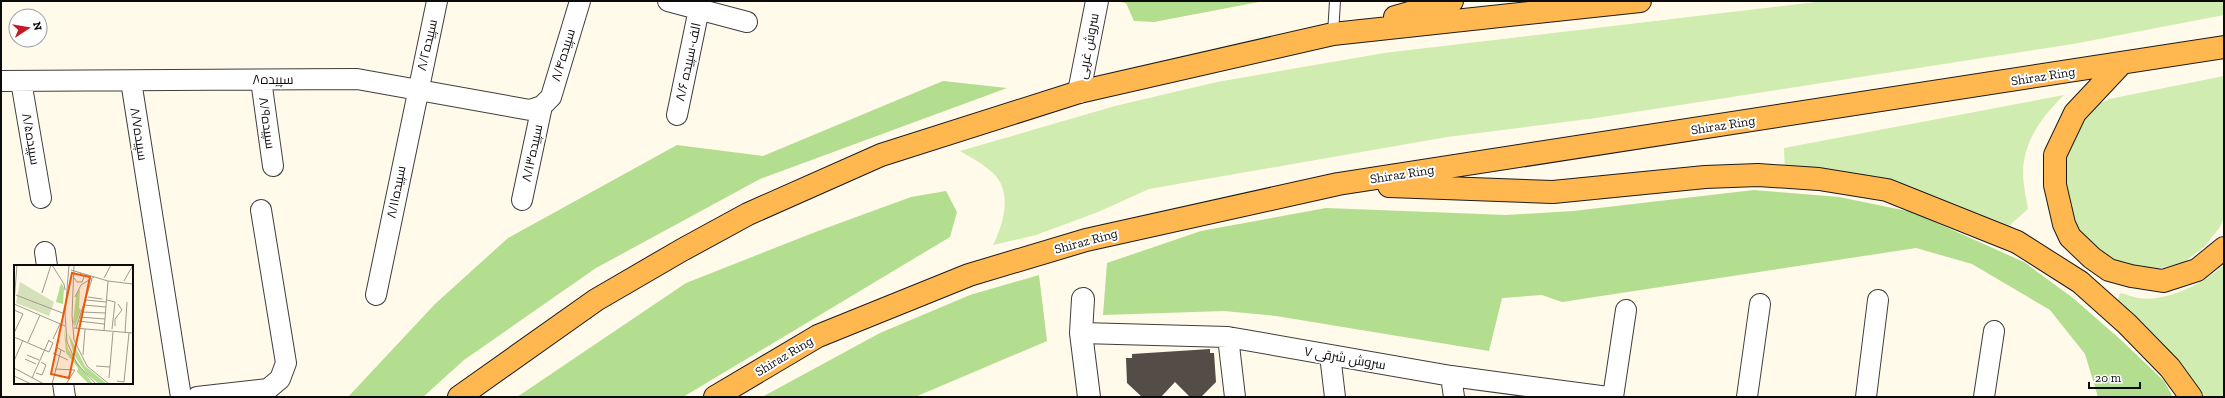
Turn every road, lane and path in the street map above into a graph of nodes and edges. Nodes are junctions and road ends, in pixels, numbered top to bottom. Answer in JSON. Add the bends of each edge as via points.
{"nodes":[{"id":1,"x":437,"y":1,"type":"edge"},
{"id":2,"x":580,"y":1,"type":"edge"},
{"id":3,"x":668,"y":1,"type":"edge"},
{"id":4,"x":1097,"y":1,"type":"edge"},
{"id":5,"x":1335,"y":1,"type":"edge"},
{"id":6,"x":1452,"y":1,"type":"edge"},
{"id":7,"x":1640,"y":1,"type":"edge"},
{"id":8,"x":699,"y":9,"type":"junction"},
{"id":9,"x":747,"y":22,"type":"dead end"},
{"id":10,"x":1333,"y":34,"type":"junction"},
{"id":11,"x":2224,"y":47,"type":"edge"},
{"id":12,"x":2122,"y":64,"type":"junction"},
{"id":13,"x":260,"y":80,"type":"junction"},
{"id":14,"x":21,"y":81,"type":"junction"},
{"id":15,"x":131,"y":81,"type":"junction"},
{"id":16,"x":1,"y":82,"type":"edge"},
{"id":17,"x":417,"y":90,"type":"junction"},
{"id":18,"x":1079,"y":92,"type":"junction"},
{"id":19,"x":542,"y":106,"type":"junction"},
{"id":20,"x":677,"y":115,"type":"dead end"},
{"id":21,"x":273,"y":166,"type":"dead end"},
{"id":22,"x":1338,"y":184,"type":"junction"},
{"id":23,"x":41,"y":198,"type":"dead end"},
{"id":24,"x":522,"y":200,"type":"dead end"},
{"id":25,"x":261,"y":210,"type":"dead end"},
{"id":26,"x":2224,"y":248,"type":"edge"},
{"id":27,"x":376,"y":295,"type":"dead end"},
{"id":28,"x":1083,"y":299,"type":"dead end"},
{"id":29,"x":1878,"y":300,"type":"dead end"},
{"id":30,"x":1760,"y":304,"type":"dead end"},
{"id":31,"x":1626,"y":310,"type":"dead end"},
{"id":32,"x":1994,"y":331,"type":"dead end"},
{"id":33,"x":1081,"y":333,"type":"junction"},
{"id":34,"x":1228,"y":337,"type":"junction"},
{"id":35,"x":1330,"y":355,"type":"junction"},
{"id":36,"x":1451,"y":376,"type":"junction"},
{"id":37,"x":63,"y":384,"type":"edge"},
{"id":38,"x":65,"y":397,"type":"edge"},
{"id":39,"x":181,"y":397,"type":"edge"},
{"id":40,"x":197,"y":397,"type":"edge"},
{"id":41,"x":459,"y":397,"type":"edge"},
{"id":42,"x":715,"y":397,"type":"edge"},
{"id":43,"x":1089,"y":397,"type":"edge"},
{"id":44,"x":1235,"y":397,"type":"edge"},
{"id":45,"x":1335,"y":397,"type":"edge"},
{"id":46,"x":1454,"y":397,"type":"edge"},
{"id":47,"x":1606,"y":397,"type":"edge"},
{"id":48,"x":1747,"y":397,"type":"edge"},
{"id":49,"x":1866,"y":397,"type":"edge"},
{"id":50,"x":1984,"y":397,"type":"edge"},
{"id":51,"x":2191,"y":397,"type":"edge"}],
"edges":[{"from":1,"to":17,"type":"street","name":"سپیده۸/۲"},
{"from":2,"to":19,"type":"street","name":"سپیده۸/۴","via":[[551,97]]},
{"from":3,"to":8,"type":"street"},
{"from":4,"to":18,"type":"street","name":"سروش غربی"},
{"from":5,"to":10,"type":"lane"},
{"from":6,"to":10,"type":"highway"},
{"from":7,"to":10,"type":"highway"},
{"from":8,"to":9,"type":"street"},
{"from":8,"to":20,"type":"street","name":"۸/۶ الف-سپیده"},
{"from":10,"to":18,"type":"highway"},
{"from":11,"to":12,"type":"highway","name":"Shiraz Ring"},
{"from":12,"to":22,"type":"highway","name":"Shiraz Ring"},
{"from":12,"to":26,"type":"highway","via":[[2075,113],[2055,155],[2055,185],[2064,224],[2070,237],[2109,270],[2164,281],[2197,270]]},
{"from":13,"to":15,"type":"street","name":"سپیده۸"},
{"from":13,"to":17,"type":"street","name":"سپیده۸","via":[[356,79]]},
{"from":13,"to":21,"type":"street","name":"سپیده۸/۹"},
{"from":14,"to":15,"type":"street","name":"سپیده۸"},
{"from":14,"to":16,"type":"street","name":"سپیده۸"},
{"from":14,"to":23,"type":"street","name":"سپیده۸/۵"},
{"from":15,"to":39,"type":"street","name":"سپیده۸/۷"},
{"from":17,"to":19,"type":"street","name":"سپیده۸","via":[[530,110]]},
{"from":17,"to":27,"type":"street","name":"سپیده۸/۱۱"},
{"from":18,"to":41,"type":"highway","via":[[881,155],[748,214],[596,300]]},
{"from":19,"to":24,"type":"street","name":"سپیده۸/۱۳"},
{"from":22,"to":42,"type":"highway","name":"Shiraz Ring","via":[[1086,240],[969,276],[818,336]]},
{"from":22,"to":51,"type":"highway","via":[[1553,192],[1758,174],[1819,179],[1887,190],[2017,242],[2080,282],[2170,368]]},
{"from":25,"to":40,"type":"street","via":[[286,363],[280,379],[268,389]]},
{"from":28,"to":33,"type":"street"},
{"from":29,"to":49,"type":"street"},
{"from":30,"to":48,"type":"street"},
{"from":31,"to":47,"type":"street"},
{"from":32,"to":50,"type":"street"},
{"from":33,"to":34,"type":"street","name":"سروش شرقی ۷"},
{"from":33,"to":43,"type":"street"},
{"from":34,"to":35,"type":"street","name":"سروش شرقی ۷"},
{"from":34,"to":44,"type":"street"},
{"from":35,"to":36,"type":"street","name":"سروش شرقی ۷"},
{"from":35,"to":45,"type":"street"},
{"from":36,"to":46,"type":"street"},
{"from":36,"to":47,"type":"street","name":"سروش شرقی ۷"},
{"from":37,"to":38,"type":"street"}]}
